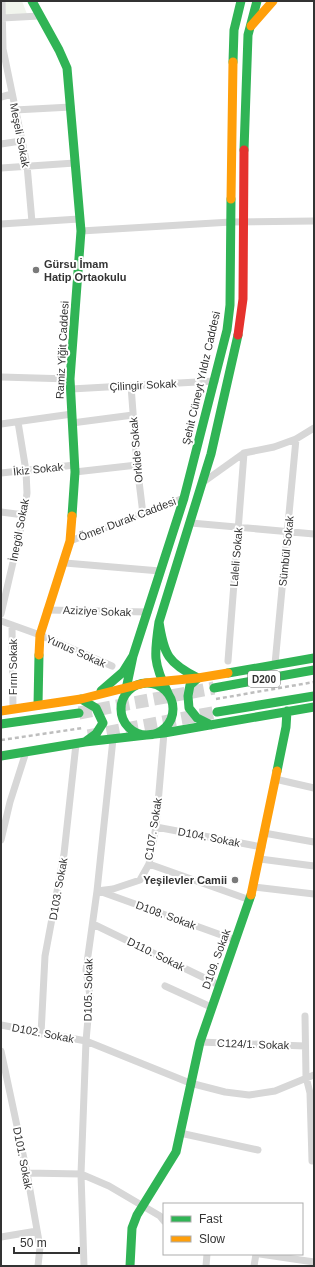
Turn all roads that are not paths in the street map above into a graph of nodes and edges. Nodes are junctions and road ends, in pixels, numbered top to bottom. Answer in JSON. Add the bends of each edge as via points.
{"nodes":[{"id":1,"x":2,"y":1,"type":"edge"},
{"id":2,"x":32,"y":1,"type":"edge"},
{"id":3,"x":241,"y":1,"type":"edge"},
{"id":4,"x":257,"y":1,"type":"edge"},
{"id":5,"x":273,"y":1,"type":"edge"},
{"id":6,"x":39,"y":16,"type":"junction"},
{"id":7,"x":2,"y":18,"type":"junction"},
{"id":8,"x":251,"y":26,"type":"junction"},
{"id":9,"x":2,"y":49,"type":"edge"},
{"id":10,"x":4,"y":74,"type":"edge"},
{"id":11,"x":12,"y":94,"type":"junction"},
{"id":12,"x":1,"y":97,"type":"edge"},
{"id":13,"x":71,"y":107,"type":"junction"},
{"id":14,"x":15,"y":110,"type":"junction"},
{"id":15,"x":21,"y":141,"type":"junction"},
{"id":16,"x":1,"y":144,"type":"edge"},
{"id":17,"x":75,"y":163,"type":"junction"},
{"id":18,"x":27,"y":165,"type":"junction"},
{"id":19,"x":1,"y":168,"type":"edge"},
{"id":20,"x":79,"y":219,"type":"junction"},
{"id":21,"x":314,"y":221,"type":"edge"},
{"id":22,"x":32,"y":222,"type":"junction"},
{"id":23,"x":231,"y":222,"type":"junction"},
{"id":24,"x":244,"y":222,"type":"junction"},
{"id":25,"x":1,"y":224,"type":"edge"},
{"id":26,"x":81,"y":231,"type":"junction"},
{"id":27,"x":1,"y":377,"type":"edge"},
{"id":28,"x":70,"y":378,"type":"junction"},
{"id":29,"x":215,"y":381,"type":"junction"},
{"id":30,"x":131,"y":386,"type":"junction"},
{"id":31,"x":70,"y":389,"type":"junction"},
{"id":32,"x":133,"y":415,"type":"junction"},
{"id":33,"x":72,"y":419,"type":"junction"},
{"id":34,"x":18,"y":422,"type":"junction"},
{"id":35,"x":1,"y":424,"type":"edge"},
{"id":36,"x":314,"y":428,"type":"edge"},
{"id":37,"x":296,"y":439,"type":"junction"},
{"id":38,"x":244,"y":453,"type":"junction"},
{"id":39,"x":137,"y":466,"type":"junction"},
{"id":40,"x":75,"y":468,"type":"junction"},
{"id":41,"x":26,"y":471,"type":"junction"},
{"id":42,"x":1,"y":473,"type":"edge"},
{"id":43,"x":202,"y":484,"type":"junction"},
{"id":44,"x":184,"y":498,"type":"junction"},
{"id":45,"x":1,"y":512,"type":"edge"},
{"id":46,"x":143,"y":514,"type":"junction"},
{"id":47,"x":24,"y":515,"type":"junction"},
{"id":48,"x":191,"y":523,"type":"junction"},
{"id":49,"x":239,"y":527,"type":"junction"},
{"id":50,"x":288,"y":532,"type":"junction"},
{"id":51,"x":314,"y":534,"type":"edge"},
{"id":52,"x":70,"y":540,"type":"junction"},
{"id":53,"x":65,"y":563,"type":"junction"},
{"id":54,"x":160,"y":571,"type":"junction"},
{"id":55,"x":47,"y":610,"type":"junction"},
{"id":56,"x":148,"y":612,"type":"junction"},
{"id":57,"x":1,"y":614,"type":"edge"},
{"id":58,"x":1,"y":621,"type":"edge"},
{"id":59,"x":159,"y":622,"type":"junction"},
{"id":60,"x":12,"y":625,"type":"junction"},
{"id":61,"x":40,"y":635,"type":"junction"},
{"id":62,"x":133,"y":656,"type":"junction"},
{"id":63,"x":314,"y":658,"type":"edge"},
{"id":64,"x":228,"y":661,"type":"dead end"},
{"id":65,"x":275,"y":664,"type":"junction"},
{"id":66,"x":112,"y":666,"type":"dead end"},
{"id":67,"x":314,"y":670,"type":"edge"},
{"id":68,"x":198,"y":678,"type":"junction"},
{"id":69,"x":162,"y":681,"type":"junction"},
{"id":70,"x":145,"y":683,"type":"junction"},
{"id":71,"x":214,"y":688,"type":"tunnel mouth"},
{"id":72,"x":126,"y":690,"type":"junction"},
{"id":73,"x":168,"y":693,"type":"junction"},
{"id":74,"x":98,"y":694,"type":"junction"},
{"id":75,"x":314,"y":696,"type":"edge"},
{"id":76,"x":81,"y":699,"type":"junction"},
{"id":77,"x":38,"y":705,"type":"junction"},
{"id":78,"x":314,"y":707,"type":"edge"},
{"id":79,"x":13,"y":709,"type":"junction"},
{"id":80,"x":1,"y":711,"type":"edge"},
{"id":81,"x":287,"y":711,"type":"junction"},
{"id":82,"x":80,"y":712,"type":"tunnel mouth"},
{"id":83,"x":217,"y":712,"type":"tunnel mouth"},
{"id":84,"x":1,"y":724,"type":"edge"},
{"id":85,"x":212,"y":725,"type":"junction"},
{"id":86,"x":164,"y":733,"type":"junction"},
{"id":87,"x":150,"y":734,"type":"junction"},
{"id":88,"x":113,"y":739,"type":"junction"},
{"id":89,"x":82,"y":741,"type":"junction"},
{"id":90,"x":1,"y":750,"type":"edge"},
{"id":91,"x":26,"y":752,"type":"junction"},
{"id":92,"x":1,"y":756,"type":"edge"},
{"id":93,"x":275,"y":780,"type":"junction"},
{"id":94,"x":314,"y":788,"type":"edge"},
{"id":95,"x":156,"y":827,"type":"junction"},
{"id":96,"x":264,"y":833,"type":"junction"},
{"id":97,"x":1,"y":840,"type":"edge"},
{"id":98,"x":314,"y":842,"type":"edge"},
{"id":99,"x":262,"y":847,"type":"junction"},
{"id":100,"x":260,"y":859,"type":"junction"},
{"id":101,"x":149,"y":864,"type":"junction"},
{"id":102,"x":314,"y":866,"type":"edge"},
{"id":103,"x":254,"y":887,"type":"junction"},
{"id":104,"x":97,"y":891,"type":"junction"},
{"id":105,"x":314,"y":894,"type":"edge"},
{"id":106,"x":250,"y":900,"type":"junction"},
{"id":107,"x":93,"y":924,"type":"junction"},
{"id":108,"x":235,"y":940,"type":"junction"},
{"id":109,"x":218,"y":985,"type":"junction"},
{"id":110,"x":165,"y":986,"type":"dead end"},
{"id":111,"x":211,"y":1007,"type":"junction"},
{"id":112,"x":305,"y":1016,"type":"dead end"},
{"id":113,"x":1,"y":1025,"type":"edge"},
{"id":114,"x":41,"y":1034,"type":"junction"},
{"id":115,"x":86,"y":1041,"type":"junction"},
{"id":116,"x":200,"y":1042,"type":"junction"},
{"id":117,"x":305,"y":1046,"type":"junction"},
{"id":118,"x":1,"y":1051,"type":"edge"},
{"id":119,"x":314,"y":1075,"type":"edge"},
{"id":120,"x":306,"y":1077,"type":"junction"},
{"id":121,"x":190,"y":1083,"type":"junction"},
{"id":122,"x":180,"y":1133,"type":"junction"},
{"id":123,"x":258,"y":1150,"type":"dead end"},
{"id":124,"x":312,"y":1161,"type":"dead end"},
{"id":125,"x":27,"y":1173,"type":"junction"},
{"id":126,"x":81,"y":1174,"type":"junction"},
{"id":127,"x":143,"y":1207,"type":"junction"},
{"id":128,"x":163,"y":1220,"type":"edge"},
{"id":129,"x":37,"y":1231,"type":"junction"},
{"id":130,"x":1,"y":1237,"type":"edge"},
{"id":131,"x":207,"y":1255,"type":"edge"},
{"id":132,"x":256,"y":1255,"type":"edge"},
{"id":133,"x":267,"y":1255,"type":"edge"},
{"id":134,"x":314,"y":1262,"type":"edge"},
{"id":135,"x":38,"y":1266,"type":"edge"},
{"id":136,"x":84,"y":1266,"type":"edge"},
{"id":137,"x":130,"y":1266,"type":"edge"},
{"id":138,"x":206,"y":1266,"type":"edge"},
{"id":139,"x":254,"y":1266,"type":"edge"}],
"edges":[{"from":1,"to":7,"type":"street","name":"Meşeli Sokak"},
{"from":2,"to":6,"type":"main road","name":"Ramiz Yiğit Caddesi"},
{"from":3,"to":23,"type":"main road","name":"Şehit Cüneyt Yıldız Caddesi","via":[[234,30]]},
{"from":4,"to":8,"type":"main road"},
{"from":5,"to":8,"type":"main road"},
{"from":6,"to":7,"type":"street"},
{"from":6,"to":13,"type":"main road","name":"Ramiz Yiğit Caddesi","via":[[61,50],[68,68]]},
{"from":7,"to":9,"type":"street","name":"Meşeli Sokak"},
{"from":8,"to":24,"type":"main road","via":[[248,34],[245,88]]},
{"from":9,"to":10,"type":"street","name":"Meşeli Sokak"},
{"from":10,"to":11,"type":"street","name":"Meşeli Sokak"},
{"from":11,"to":12,"type":"street"},
{"from":11,"to":14,"type":"street","name":"Meşeli Sokak"},
{"from":13,"to":14,"type":"street"},
{"from":13,"to":17,"type":"main road","name":"Ramiz Yiğit Caddesi"},
{"from":14,"to":15,"type":"street","name":"Meşeli Sokak"},
{"from":15,"to":16,"type":"street"},
{"from":15,"to":18,"type":"street","name":"Meşeli Sokak"},
{"from":17,"to":18,"type":"street"},
{"from":17,"to":20,"type":"main road","name":"Ramiz Yiğit Caddesi"},
{"from":18,"to":19,"type":"street"},
{"from":18,"to":22,"type":"street","name":"Meşeli Sokak"},
{"from":20,"to":22,"type":"street"},
{"from":20,"to":26,"type":"main road","name":"Ramiz Yiğit Caddesi"},
{"from":21,"to":24,"type":"street"},
{"from":22,"to":25,"type":"street"},
{"from":23,"to":24,"type":"street"},
{"from":23,"to":26,"type":"street"},
{"from":23,"to":29,"type":"main road","name":"Şehit Cüneyt Yıldız Caddesi","via":[[230,305]]},
{"from":24,"to":43,"type":"main road","via":[[243,299],[239,330]]},
{"from":26,"to":28,"type":"main road","name":"Ramiz Yiğit Caddesi"},
{"from":27,"to":28,"type":"street"},
{"from":28,"to":31,"type":"main road","name":"Ramiz Yiğit Caddesi"},
{"from":29,"to":30,"type":"street","name":"Çilingir Sokak"},
{"from":29,"to":44,"type":"main road","name":"Şehit Cüneyt Yıldız Caddesi"},
{"from":30,"to":31,"type":"street","name":"Çilingir Sokak"},
{"from":30,"to":32,"type":"street","name":"Orkide Sokak"},
{"from":31,"to":33,"type":"main road","name":"Ramiz Yiğit Caddesi"},
{"from":32,"to":33,"type":"street"},
{"from":32,"to":39,"type":"street","name":"Orkide Sokak"},
{"from":33,"to":34,"type":"street"},
{"from":33,"to":40,"type":"main road","name":"Ramiz Yiğit Caddesi"},
{"from":34,"to":35,"type":"street"},
{"from":34,"to":41,"type":"street","name":"İnegöl Sokak"},
{"from":36,"to":37,"type":"street"},
{"from":37,"to":38,"type":"street","via":[[274,447]]},
{"from":37,"to":50,"type":"street","name":"Sümbül Sokak"},
{"from":38,"to":43,"type":"street"},
{"from":38,"to":49,"type":"street","name":"Laleli Sokak"},
{"from":39,"to":40,"type":"street","name":"İkiz Sokak"},
{"from":39,"to":46,"type":"street","name":"Orkide Sokak"},
{"from":40,"to":41,"type":"street","name":"İkiz Sokak"},
{"from":40,"to":52,"type":"main road","name":"Ramiz Yiğit Caddesi"},
{"from":41,"to":42,"type":"street","name":"İkiz Sokak"},
{"from":41,"to":47,"type":"street","name":"İnegöl Sokak"},
{"from":43,"to":48,"type":"main road"},
{"from":44,"to":46,"type":"street","name":"Ömer Durak Caddesi"},
{"from":44,"to":54,"type":"main road","name":"Şehit Cüneyt Yıldız Caddesi"},
{"from":45,"to":47,"type":"street"},
{"from":46,"to":52,"type":"street","name":"Ömer Durak Caddesi"},
{"from":47,"to":57,"type":"street","name":"İnegöl Sokak"},
{"from":48,"to":49,"type":"street"},
{"from":48,"to":59,"type":"main road"},
{"from":49,"to":50,"type":"street"},
{"from":49,"to":64,"type":"street","name":"Laleli Sokak"},
{"from":50,"to":51,"type":"street"},
{"from":50,"to":65,"type":"street","name":"Sümbül Sokak"},
{"from":52,"to":53,"type":"main road","name":"Ramiz Yiğit Caddesi"},
{"from":53,"to":54,"type":"street"},
{"from":53,"to":55,"type":"main road","name":"Ramiz Yiğit Caddesi"},
{"from":54,"to":56,"type":"main road","name":"Şehit Cüneyt Yıldız Caddesi"},
{"from":55,"to":56,"type":"street","name":"Aziziye Sokak"},
{"from":55,"to":61,"type":"main road","name":"Ramiz Yiğit Caddesi"},
{"from":56,"to":62,"type":"main road","name":"Şehit Cüneyt Yıldız Caddesi"},
{"from":58,"to":60,"type":"street","name":"Yunus Sokak"},
{"from":59,"to":68,"type":"main road","via":[[162,649],[167,657],[173,665]]},
{"from":59,"to":69,"type":"main road","via":[[155,650],[157,671]]},
{"from":60,"to":61,"type":"street","name":"Yunus Sokak"},
{"from":60,"to":79,"type":"street","name":"Fırın Sokak"},
{"from":61,"to":66,"type":"street","name":"Yunus Sokak"},
{"from":61,"to":77,"type":"main road","name":"Ramiz Yiğit Caddesi"},
{"from":62,"to":72,"type":"main road"},
{"from":62,"to":74,"type":"main road","via":[[122,672]]},
{"from":63,"to":65,"type":"main road"},
{"from":65,"to":68,"type":"main road"},
{"from":67,"to":71,"type":"main road","number":"D200"},
{"from":68,"to":69,"type":"main road"},
{"from":68,"to":85,"type":"main road","via":[[190,685],[189,708],[197,718]]},
{"from":69,"to":70,"type":"main road"},
{"from":69,"to":73,"type":"main road"},
{"from":70,"to":72,"type":"main road"},
{"from":70,"to":73,"type":"main road","via":[[153,683]]},
{"from":72,"to":74,"type":"main road"},
{"from":72,"to":87,"type":"main road","via":[[121,708],[125,723],[136,732]]},
{"from":73,"to":87,"type":"main road","via":[[173,707],[170,722],[158,732]]},
{"from":74,"to":76,"type":"main road"},
{"from":75,"to":83,"type":"main road","number":"D200"},
{"from":76,"to":77,"type":"main road"},
{"from":76,"to":89,"type":"main road","via":[[92,703],[99,711],[103,723],[96,734]]},
{"from":77,"to":79,"type":"main road"},
{"from":78,"to":81,"type":"main road"},
{"from":79,"to":80,"type":"main road"},
{"from":81,"to":85,"type":"main road"},
{"from":81,"to":93,"type":"main road","name":"D109. Sokak"},
{"from":82,"to":84,"type":"main road"},
{"from":85,"to":86,"type":"main road"},
{"from":86,"to":87,"type":"main road"},
{"from":86,"to":95,"type":"street","name":"C107. Sokak"},
{"from":87,"to":88,"type":"main road"},
{"from":88,"to":89,"type":"main road"},
{"from":88,"to":104,"type":"street","name":"D105. Sokak"},
{"from":89,"to":90,"type":"main road"},
{"from":89,"to":91,"type":"main road"},
{"from":89,"to":114,"type":"street","name":"D103. Sokak","via":[[45,956]]},
{"from":91,"to":92,"type":"main road"},
{"from":91,"to":97,"type":"street"},
{"from":93,"to":94,"type":"street"},
{"from":93,"to":96,"type":"main road","name":"D109. Sokak"},
{"from":95,"to":99,"type":"street","name":"D104. Sokak"},
{"from":95,"to":101,"type":"street","name":"C107. Sokak"},
{"from":96,"to":98,"type":"street"},
{"from":96,"to":99,"type":"main road","name":"D109. Sokak"},
{"from":99,"to":100,"type":"main road","name":"D109. Sokak"},
{"from":100,"to":102,"type":"street"},
{"from":100,"to":103,"type":"main road","name":"D109. Sokak"},
{"from":101,"to":104,"type":"street","name":"C107. Sokak","via":[[140,880],[113,889]]},
{"from":101,"to":106,"type":"street"},
{"from":103,"to":105,"type":"street"},
{"from":103,"to":106,"type":"main road","name":"D109. Sokak"},
{"from":104,"to":107,"type":"street","name":"D105. Sokak"},
{"from":104,"to":108,"type":"street","name":"D108. Sokak"},
{"from":106,"to":108,"type":"main road","name":"D109. Sokak"},
{"from":107,"to":109,"type":"street","name":"D110. Sokak"},
{"from":107,"to":115,"type":"street","name":"D105. Sokak","via":[[86,970],[90,996]]},
{"from":108,"to":109,"type":"main road","name":"D109. Sokak"},
{"from":109,"to":111,"type":"main road","name":"D109. Sokak"},
{"from":110,"to":111,"type":"street"},
{"from":111,"to":116,"type":"main road","name":"D109. Sokak"},
{"from":112,"to":117,"type":"street"},
{"from":113,"to":114,"type":"street","name":"D102. Sokak"},
{"from":114,"to":115,"type":"street","name":"D102. Sokak"},
{"from":115,"to":121,"type":"street","name":"D102. Sokak"},
{"from":115,"to":126,"type":"street","name":"D105. Sokak"},
{"from":116,"to":117,"type":"street","name":"C124/1. Sokak"},
{"from":116,"to":121,"type":"main road","name":"D109. Sokak"},
{"from":117,"to":120,"type":"street"},
{"from":118,"to":125,"type":"street","name":"D101. Sokak"},
{"from":119,"to":120,"type":"street","name":"D102. Sokak"},
{"from":120,"to":121,"type":"street","name":"D102. Sokak","via":[[275,1092],[249,1095]]},
{"from":120,"to":124,"type":"street","via":[[310,1093]]},
{"from":121,"to":122,"type":"main road","name":"D109. Sokak"},
{"from":122,"to":123,"type":"street"},
{"from":122,"to":127,"type":"main road","name":"D109. Sokak","via":[[176,1152]]},
{"from":125,"to":126,"type":"street"},
{"from":125,"to":129,"type":"street","name":"D101. Sokak"},
{"from":126,"to":127,"type":"street","via":[[109,1186]]},
{"from":126,"to":136,"type":"street","name":"D105. Sokak"},
{"from":127,"to":128,"type":"street"},
{"from":127,"to":137,"type":"main road","name":"D109. Sokak","via":[[136,1215],[132,1228]]},
{"from":129,"to":130,"type":"street"},
{"from":129,"to":135,"type":"street","name":"D101. Sokak","via":[[40,1247]]},
{"from":131,"to":138,"type":"street"},
{"from":132,"to":139,"type":"street"},
{"from":133,"to":134,"type":"street"}]}
